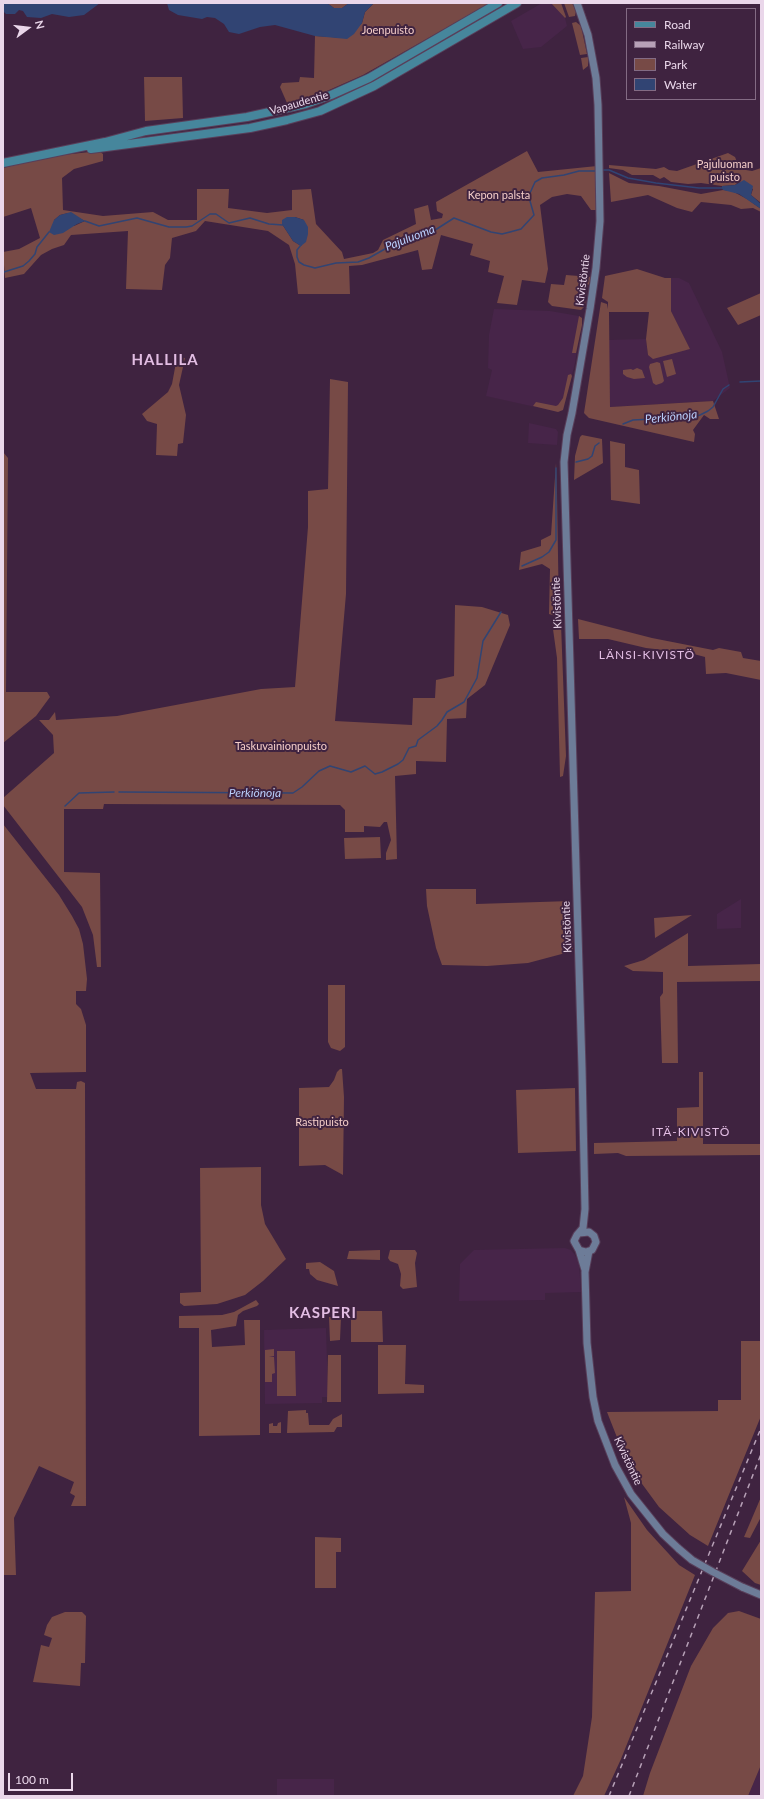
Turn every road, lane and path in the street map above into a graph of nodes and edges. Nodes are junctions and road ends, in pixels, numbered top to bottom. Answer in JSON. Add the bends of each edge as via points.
{"nodes":[{"id":1,"x":498,"y":3,"type":"edge"},
{"id":2,"x":517,"y":3,"type":"edge"},
{"id":3,"x":577,"y":3,"type":"edge"},
{"id":4,"x":63,"y":151,"type":"junction"},
{"id":5,"x":3,"y":163,"type":"edge"},
{"id":6,"x":584,"y":1208,"type":"junction"},
{"id":7,"x":579,"y":1233,"type":"junction"},
{"id":8,"x":592,"y":1233,"type":"junction"},
{"id":9,"x":579,"y":1250,"type":"junction"},
{"id":10,"x":589,"y":1251,"type":"junction"},
{"id":11,"x":585,"y":1272,"type":"junction"},
{"id":12,"x":761,"y":1595,"type":"edge"}],
"edges":[{"from":1,"to":4,"type":"main road","name":"Vapaudentie","via":[[369,78],[313,102],[247,117],[146,131]]},
{"from":2,"to":4,"type":"main road","name":"Vapaudentie","via":[[374,86],[320,111],[250,128],[106,148]]},
{"from":3,"to":6,"type":"main road","name":"Kivistöntie","via":[[588,35],[594,66],[600,166],[600,221],[596,268],[580,370],[566,435],[564,462]]},
{"from":4,"to":5,"type":"main road","name":"Vapaudentie"},
{"from":6,"to":7,"type":"main road","name":"Kivistöntie","via":[[583,1228]]},
{"from":6,"to":8,"type":"main road","name":"Kivistöntie"},
{"from":7,"to":8,"type":"main road"},
{"from":7,"to":9,"type":"main road","via":[[574,1241]]},
{"from":8,"to":10,"type":"main road","via":[[596,1242],[594,1248]]},
{"from":9,"to":10,"type":"main road"},
{"from":9,"to":11,"type":"main road","name":"Kivistöntie"},
{"from":10,"to":11,"type":"main road","name":"Kivistöntie"},
{"from":11,"to":12,"type":"main road","name":"Kivistöntie","bridge":true,"via":[[592,1397],[615,1465],[631,1494],[663,1534],[679,1549],[713,1572]]}]}
